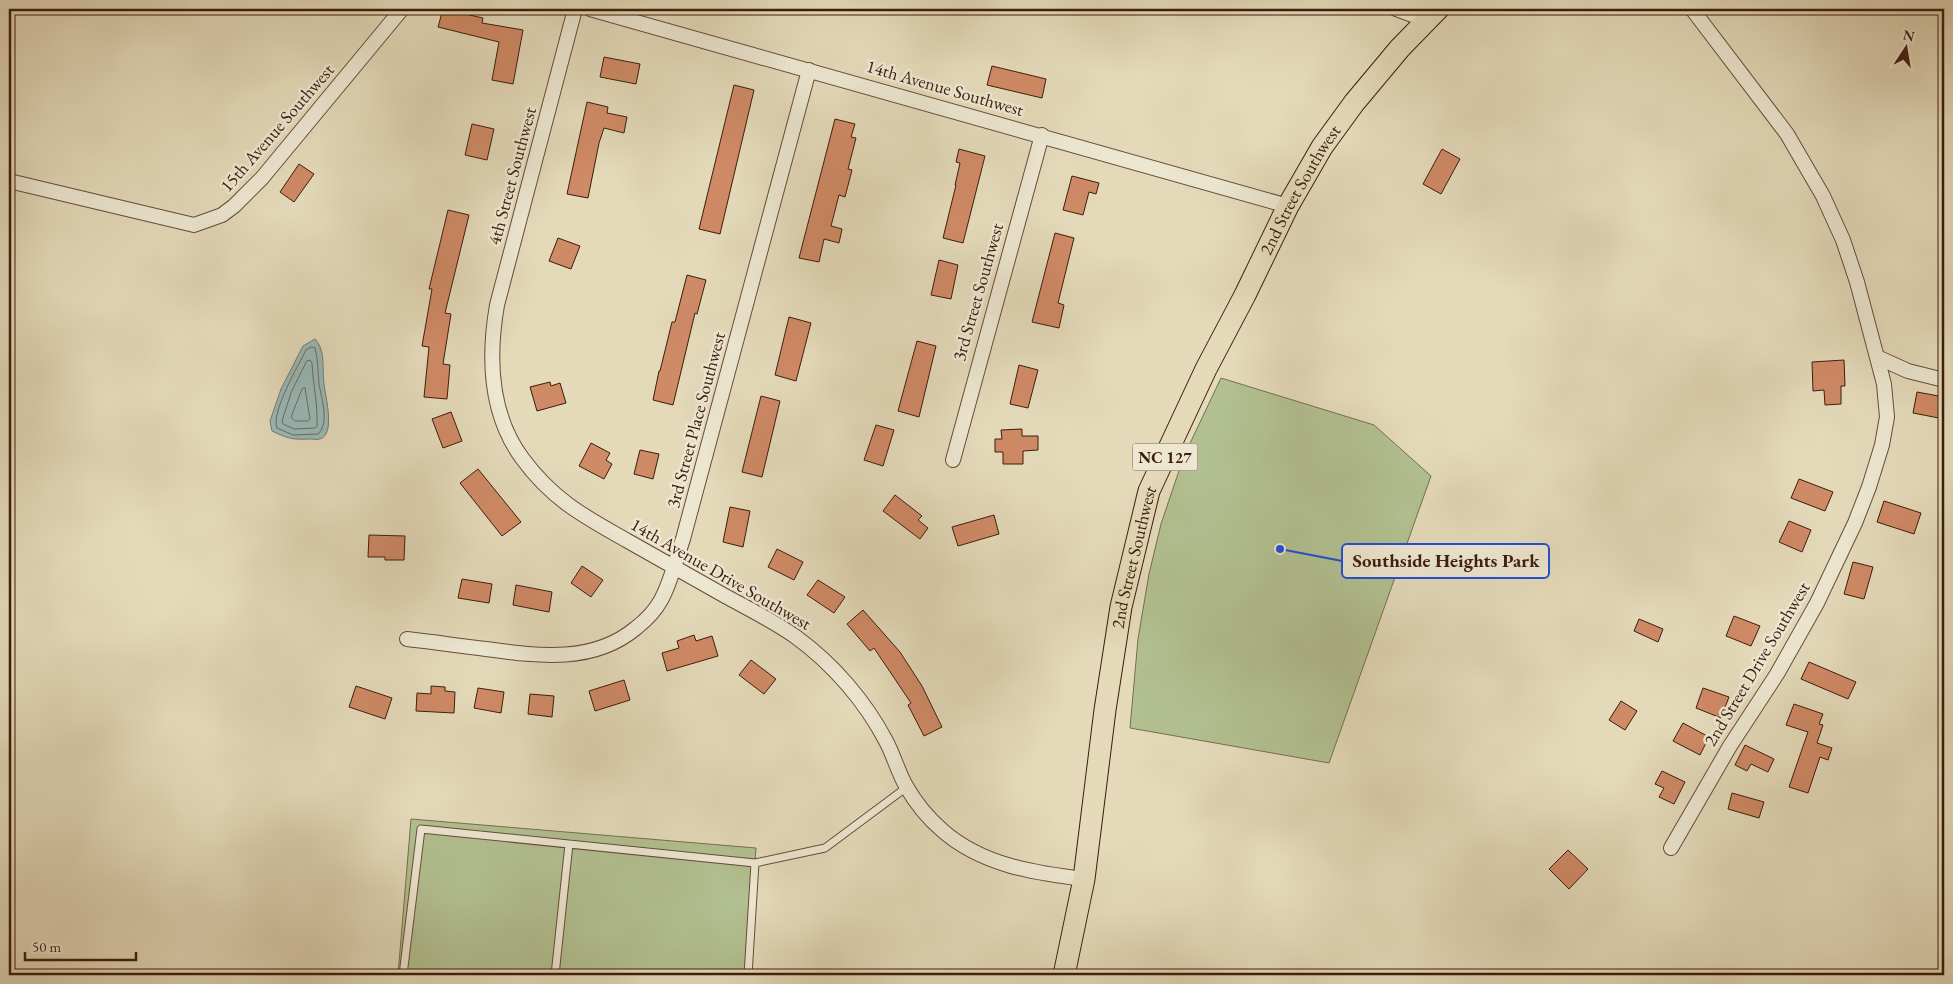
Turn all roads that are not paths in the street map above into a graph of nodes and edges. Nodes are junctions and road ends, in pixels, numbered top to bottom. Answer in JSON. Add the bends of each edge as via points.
{"nodes":[{"id":1,"x":402,"y":9,"type":"edge"},
{"id":2,"x":575,"y":9,"type":"edge"},
{"id":3,"x":590,"y":9,"type":"edge"},
{"id":4,"x":1396,"y":9,"type":"edge"},
{"id":5,"x":1692,"y":9,"type":"edge"},
{"id":6,"x":1432,"y":15,"type":"edge"},
{"id":7,"x":809,"y":70,"type":"junction"},
{"id":8,"x":1042,"y":135,"type":"junction"},
{"id":9,"x":9,"y":181,"type":"edge"},
{"id":10,"x":1288,"y":206,"type":"junction"},
{"id":11,"x":491,"y":353,"type":"joint"},
{"id":12,"x":1877,"y":357,"type":"junction"},
{"id":13,"x":1944,"y":380,"type":"edge"},
{"id":14,"x":953,"y":460,"type":"dead end"},
{"id":15,"x":674,"y":567,"type":"junction"},
{"id":16,"x":407,"y":639,"type":"dead end"},
{"id":17,"x":907,"y":787,"type":"junction"},
{"id":18,"x":569,"y":844,"type":"junction"},
{"id":19,"x":1671,"y":848,"type":"dead end"},
{"id":20,"x":755,"y":863,"type":"junction"},
{"id":21,"x":1084,"y":879,"type":"junction"},
{"id":22,"x":403,"y":975,"type":"edge"},
{"id":23,"x":555,"y":975,"type":"edge"},
{"id":24,"x":748,"y":975,"type":"edge"},
{"id":25,"x":1064,"y":975,"type":"edge"}],
"edges":[{"from":1,"to":9,"type":"street","name":"15th Avenue Southwest","via":[[262,178],[234,206],[209,221],[194,225]]},
{"from":2,"to":11,"type":"street","name":"4th Street Southwest","via":[[497,304]]},
{"from":3,"to":7,"type":"street","name":"14th Avenue Southwest"},
{"from":4,"to":6,"type":"street"},
{"from":5,"to":12,"type":"street","name":"2nd Street Drive Southwest","via":[[1787,134],[1823,196],[1843,240]]},
{"from":6,"to":10,"type":"main road","name":"2nd Street Southwest","number":"NC 127","via":[[1354,103],[1322,148]]},
{"from":7,"to":8,"type":"street","name":"14th Avenue Southwest"},
{"from":7,"to":15,"type":"street","name":"3rd Street Place Southwest","via":[[726,386]]},
{"from":8,"to":10,"type":"street","name":"14th Avenue Southwest"},
{"from":8,"to":14,"type":"street","name":"3rd Street Southwest"},
{"from":10,"to":21,"type":"main road","name":"2nd Street Southwest","number":"NC 127","via":[[1149,491],[1121,607]]},
{"from":11,"to":15,"type":"street","name":"14th Avenue Drive Southwest","via":[[493,388],[500,414],[521,457],[542,483],[576,512]]},
{"from":12,"to":13,"type":"street","via":[[1908,371]]},
{"from":12,"to":19,"type":"street","name":"2nd Street Drive Southwest","via":[[1887,417],[1876,466],[1855,522],[1802,631]]},
{"from":15,"to":16,"type":"street","name":"3rd Street Place Southwest","via":[[661,600],[641,624],[618,641],[586,653],[552,656]]},
{"from":15,"to":17,"type":"street","name":"14th Avenue Drive Southwest","via":[[779,626],[822,659],[869,713]]},
{"from":17,"to":20,"type":"lane","via":[[826,848]]},
{"from":17,"to":21,"type":"street","name":"14th Avenue Drive Southwest","via":[[943,831],[979,855],[1020,869]]},
{"from":18,"to":20,"type":"lane"},
{"from":18,"to":22,"type":"lane","via":[[421,830]]},
{"from":18,"to":23,"type":"lane"},
{"from":20,"to":24,"type":"lane"},
{"from":21,"to":25,"type":"main road","name":"2nd Street Southwest","number":"NC 127"}]}
